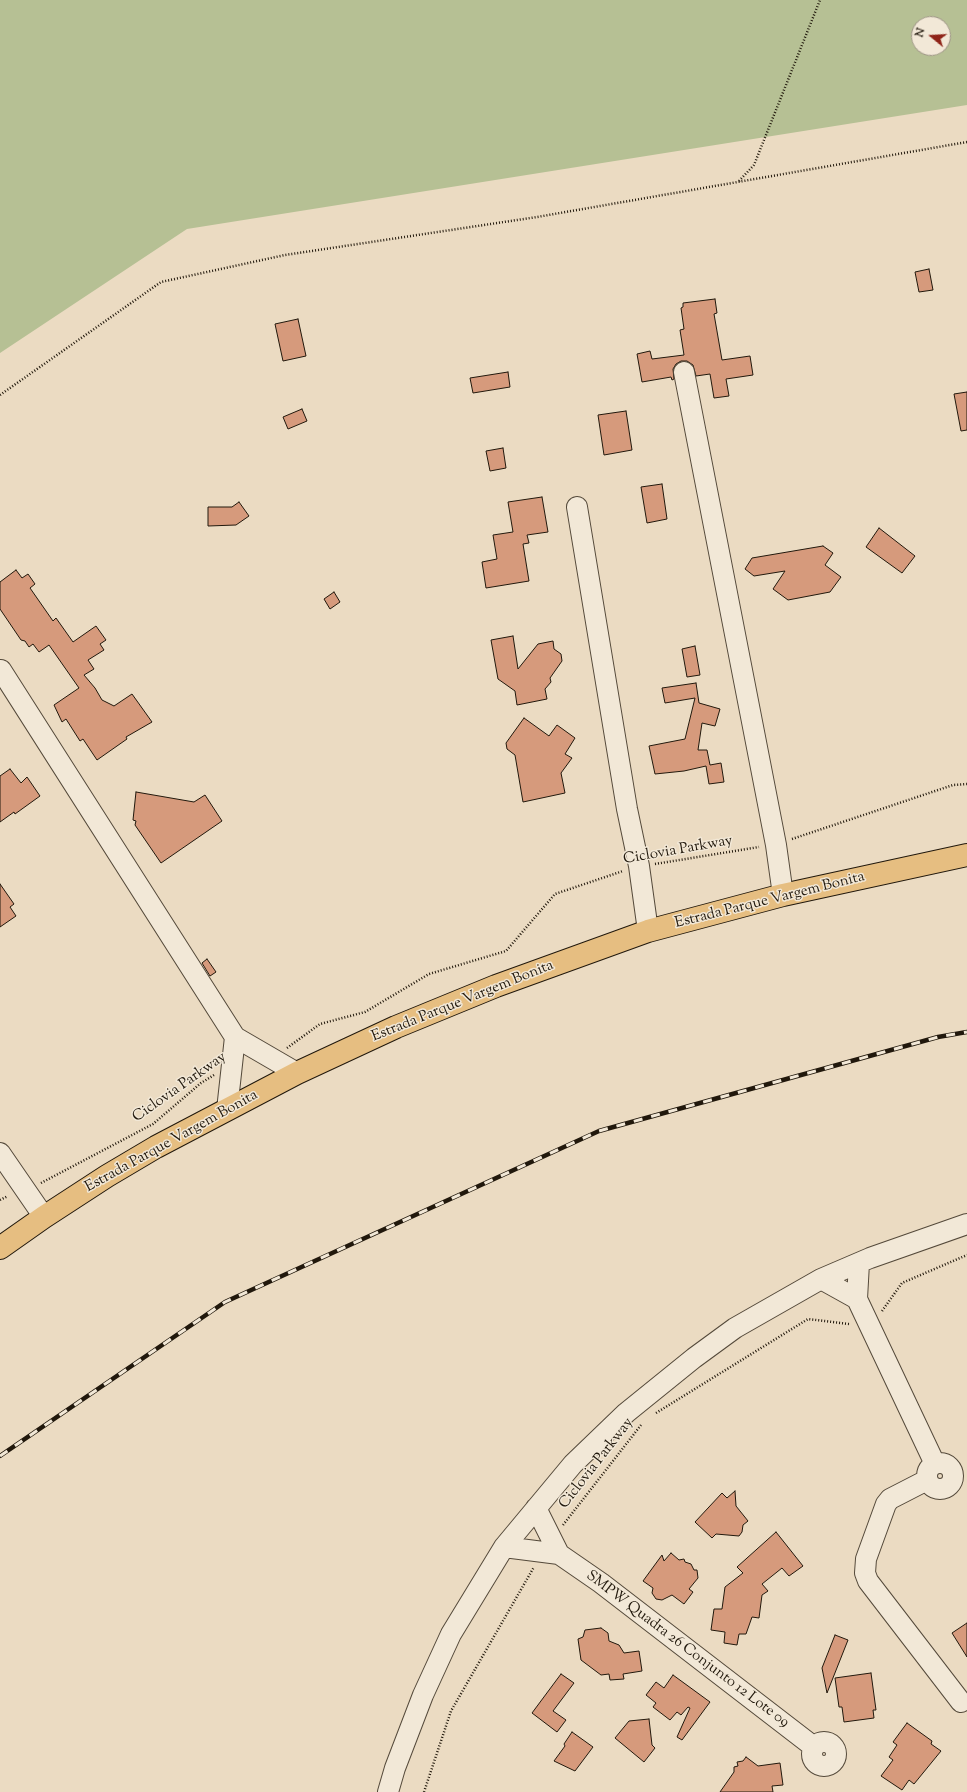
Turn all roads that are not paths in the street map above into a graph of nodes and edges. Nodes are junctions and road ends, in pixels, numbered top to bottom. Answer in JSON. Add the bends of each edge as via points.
{"nodes":[{"id":1,"x":684,"y":372,"type":"dead end"},
{"id":2,"x":577,"y":507,"type":"dead end"},
{"id":3,"x":1,"y":670,"type":"edge"},
{"id":4,"x":967,"y":855,"type":"edge"},
{"id":5,"x":783,"y":895,"type":"junction"},
{"id":6,"x":648,"y":931,"type":"junction"},
{"id":7,"x":235,"y":1038,"type":"junction"},
{"id":8,"x":297,"y":1072,"type":"junction"},
{"id":9,"x":227,"y":1110,"type":"junction"},
{"id":10,"x":0,"y":1153,"type":"edge"},
{"id":11,"x":44,"y":1217,"type":"junction"},
{"id":12,"x":967,"y":1224,"type":"edge"},
{"id":13,"x":0,"y":1248,"type":"edge"},
{"id":14,"x":859,"y":1263,"type":"junction"},
{"id":15,"x":821,"y":1280,"type":"junction"},
{"id":16,"x":857,"y":1299,"type":"junction"},
{"id":17,"x":536,"y":1508,"type":"junction"},
{"id":18,"x":504,"y":1547,"type":"junction"},
{"id":19,"x":552,"y":1548,"type":"junction"},
{"id":20,"x":961,"y":1702,"type":"dead end"},
{"id":21,"x":814,"y":1747,"type":"dead end"},
{"id":22,"x":388,"y":1792,"type":"edge"}],
"edges":[{"from":1,"to":5,"type":"street","via":[[776,845]]},
{"from":2,"to":6,"type":"street"},
{"from":3,"to":7,"type":"street"},
{"from":4,"to":5,"type":"main road","name":"Estrada Parque Vargem Bonita"},
{"from":5,"to":6,"type":"main road","name":"Estrada Parque Vargem Bonita"},
{"from":6,"to":8,"type":"main road","name":"Estrada Parque Vargem Bonita","via":[[496,986],[396,1027]]},
{"from":7,"to":8,"type":"street"},
{"from":7,"to":9,"type":"street"},
{"from":8,"to":9,"type":"main road","name":"Estrada Parque Vargem Bonita"},
{"from":9,"to":11,"type":"main road","name":"Estrada Parque Vargem Bonita","via":[[156,1147]]},
{"from":10,"to":11,"type":"street"},
{"from":11,"to":13,"type":"main road","name":"Estrada Parque Vargem Bonita"},
{"from":12,"to":14,"type":"street"},
{"from":14,"to":15,"type":"street"},
{"from":14,"to":16,"type":"street"},
{"from":15,"to":16,"type":"street"},
{"from":15,"to":17,"type":"street","via":[[735,1328],[694,1358],[626,1413],[573,1464]]},
{"from":16,"to":20,"type":"street","via":[[931,1472],[887,1501],[866,1559],[865,1574]]},
{"from":17,"to":18,"type":"street"},
{"from":17,"to":19,"type":"street","name":"SMPW Quadra 26 Conjunto 12 Lote 09"},
{"from":18,"to":19,"type":"street","name":"SMPW Quadra 26 Conjunto 12 Lote 09"},
{"from":18,"to":22,"type":"street","via":[[452,1634],[423,1695],[394,1768]]},
{"from":19,"to":21,"type":"street","name":"SMPW Quadra 26 Conjunto 12 Lote 09"}]}
